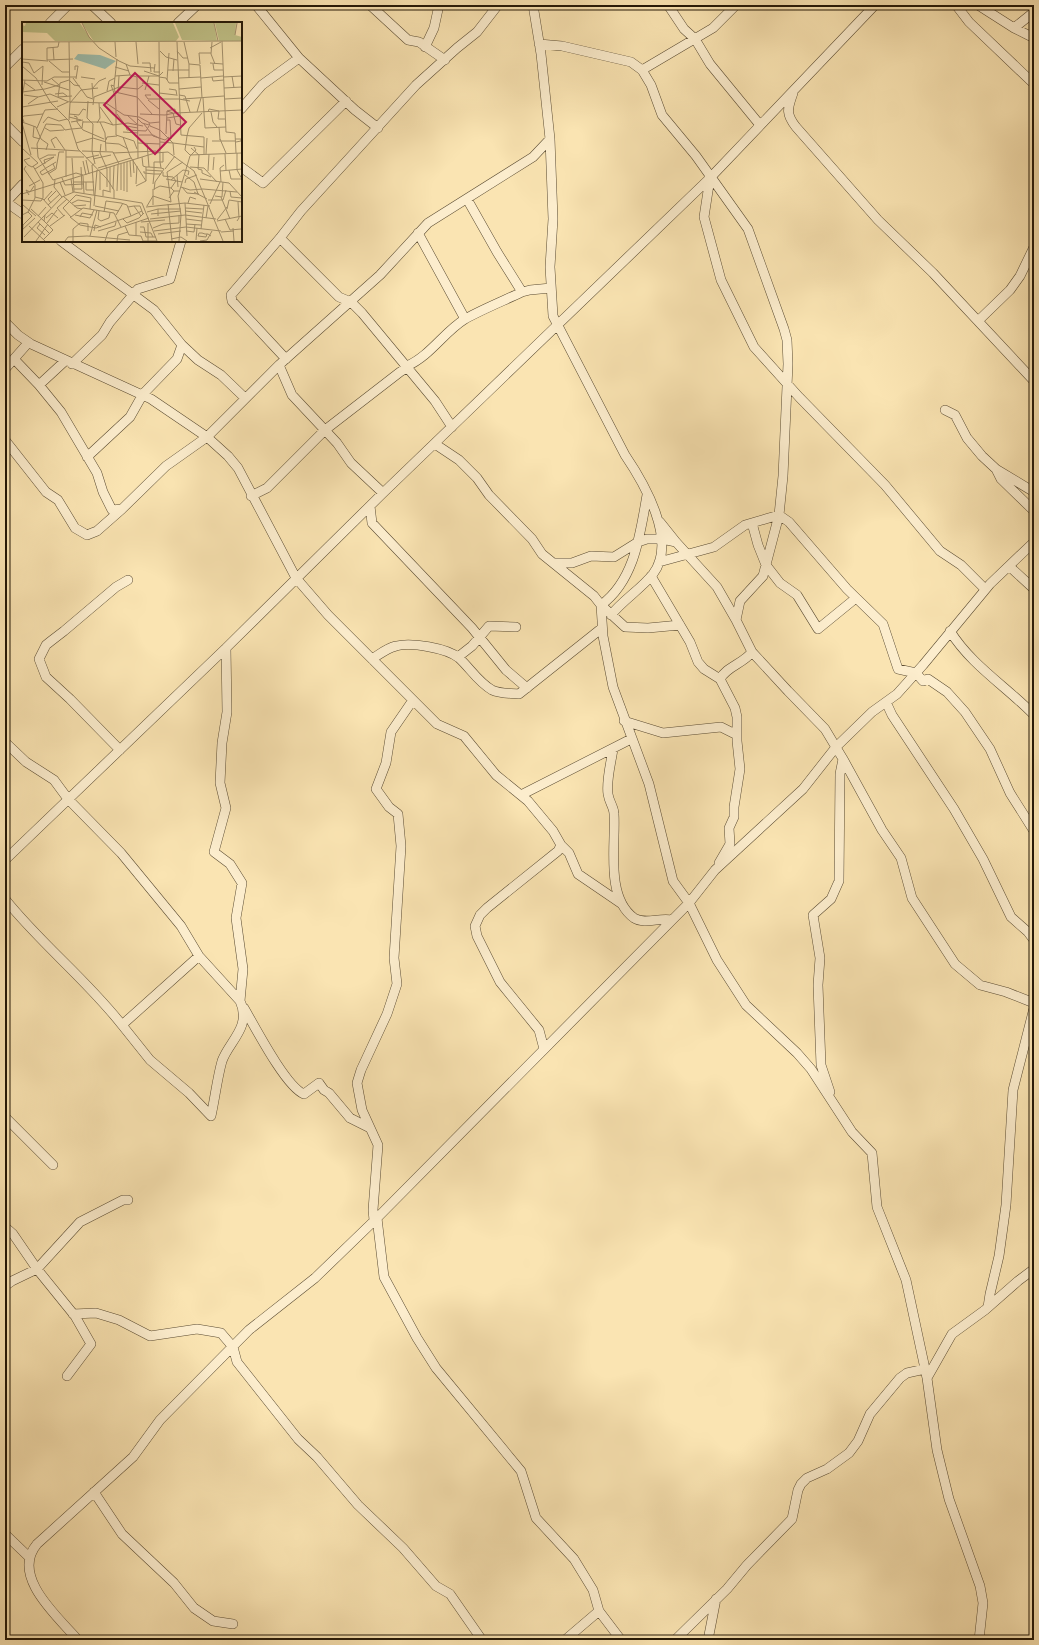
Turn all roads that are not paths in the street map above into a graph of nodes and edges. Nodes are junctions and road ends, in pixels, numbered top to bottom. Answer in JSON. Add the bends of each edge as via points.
{"nodes":[{"id":1,"x":68,"y":5,"type":"edge"},
{"id":2,"x":92,"y":5,"type":"edge"},
{"id":3,"x":197,"y":5,"type":"edge"},
{"id":4,"x":256,"y":5,"type":"edge"},
{"id":5,"x":370,"y":5,"type":"edge"},
{"id":6,"x":439,"y":5,"type":"edge"},
{"id":7,"x":486,"y":5,"type":"edge"},
{"id":8,"x":533,"y":5,"type":"edge"},
{"id":9,"x":668,"y":5,"type":"edge"},
{"id":10,"x":736,"y":5,"type":"edge"},
{"id":11,"x":875,"y":5,"type":"edge"},
{"id":12,"x":956,"y":5,"type":"edge"},
{"id":13,"x":978,"y":5,"type":"edge"},
{"id":14,"x":496,"y":9,"type":"edge"},
{"id":15,"x":1034,"y":12,"type":"edge"},
{"id":16,"x":51,"y":22,"type":"edge"},
{"id":17,"x":110,"y":22,"type":"edge"},
{"id":18,"x":179,"y":22,"type":"edge"},
{"id":19,"x":1014,"y":28,"type":"junction"},
{"id":20,"x":1034,"y":38,"type":"edge"},
{"id":21,"x":694,"y":39,"type":"junction"},
{"id":22,"x":539,"y":44,"type":"junction"},
{"id":23,"x":425,"y":47,"type":"junction"},
{"id":24,"x":22,"y":50,"type":"edge"},
{"id":25,"x":299,"y":58,"type":"junction"},
{"id":26,"x":445,"y":60,"type":"junction"},
{"id":27,"x":5,"y":67,"type":"edge"},
{"id":28,"x":642,"y":70,"type":"junction"},
{"id":29,"x":1034,"y":84,"type":"edge"},
{"id":30,"x":794,"y":90,"type":"junction"},
{"id":31,"x":346,"y":101,"type":"junction"},
{"id":32,"x":242,"y":108,"type":"edge"},
{"id":33,"x":5,"y":124,"type":"edge"},
{"id":34,"x":760,"y":125,"type":"junction"},
{"id":35,"x":378,"y":128,"type":"junction"},
{"id":36,"x":550,"y":139,"type":"junction"},
{"id":37,"x":22,"y":141,"type":"edge"},
{"id":38,"x":242,"y":168,"type":"edge"},
{"id":39,"x":710,"y":178,"type":"junction"},
{"id":40,"x":22,"y":185,"type":"edge"},
{"id":41,"x":467,"y":199,"type":"junction"},
{"id":42,"x":6,"y":202,"type":"edge"},
{"id":43,"x":22,"y":213,"type":"edge"},
{"id":44,"x":418,"y":233,"type":"junction"},
{"id":45,"x":280,"y":238,"type":"junction"},
{"id":46,"x":62,"y":242,"type":"edge"},
{"id":47,"x":182,"y":242,"type":"edge"},
{"id":48,"x":1034,"y":247,"type":"edge"},
{"id":49,"x":551,"y":288,"type":"junction"},
{"id":50,"x":522,"y":292,"type":"junction"},
{"id":51,"x":132,"y":294,"type":"junction"},
{"id":52,"x":351,"y":302,"type":"junction"},
{"id":53,"x":465,"y":319,"type":"junction"},
{"id":54,"x":979,"y":320,"type":"junction"},
{"id":55,"x":5,"y":322,"type":"edge"},
{"id":56,"x":557,"y":326,"type":"junction"},
{"id":57,"x":28,"y":342,"type":"junction"},
{"id":58,"x":182,"y":345,"type":"junction"},
{"id":59,"x":15,"y":360,"type":"junction"},
{"id":60,"x":68,"y":362,"type":"junction"},
{"id":61,"x":283,"y":362,"type":"junction"},
{"id":62,"x":407,"y":366,"type":"junction"},
{"id":63,"x":5,"y":369,"type":"edge"},
{"id":64,"x":1034,"y":381,"type":"edge"},
{"id":65,"x":787,"y":383,"type":"junction"},
{"id":66,"x":39,"y":385,"type":"junction"},
{"id":67,"x":143,"y":394,"type":"junction"},
{"id":68,"x":245,"y":398,"type":"junction"},
{"id":69,"x":945,"y":410,"type":"dead end"},
{"id":70,"x":452,"y":427,"type":"junction"},
{"id":71,"x":325,"y":430,"type":"junction"},
{"id":72,"x":207,"y":437,"type":"junction"},
{"id":73,"x":5,"y":440,"type":"edge"},
{"id":74,"x":435,"y":444,"type":"junction"},
{"id":75,"x":87,"y":457,"type":"junction"},
{"id":76,"x":996,"y":469,"type":"junction"},
{"id":77,"x":1034,"y":492,"type":"edge"},
{"id":78,"x":382,"y":493,"type":"junction"},
{"id":79,"x":647,"y":495,"type":"junction"},
{"id":80,"x":251,"y":496,"type":"junction"},
{"id":81,"x":370,"y":506,"type":"junction"},
{"id":82,"x":122,"y":509,"type":"junction"},
{"id":83,"x":1034,"y":511,"type":"edge"},
{"id":84,"x":779,"y":516,"type":"junction"},
{"id":85,"x":659,"y":520,"type":"junction"},
{"id":86,"x":752,"y":523,"type":"junction"},
{"id":87,"x":662,"y":539,"type":"junction"},
{"id":88,"x":639,"y":541,"type":"junction"},
{"id":89,"x":676,"y":542,"type":"junction"},
{"id":90,"x":1034,"y":542,"type":"edge"},
{"id":91,"x":687,"y":554,"type":"junction"},
{"id":92,"x":659,"y":562,"type":"junction"},
{"id":93,"x":554,"y":563,"type":"junction"},
{"id":94,"x":766,"y":565,"type":"junction"},
{"id":95,"x":1009,"y":566,"type":"junction"},
{"id":96,"x":651,"y":576,"type":"junction"},
{"id":97,"x":296,"y":578,"type":"junction"},
{"id":98,"x":128,"y":580,"type":"dead end"},
{"id":99,"x":985,"y":589,"type":"junction"},
{"id":100,"x":1034,"y":589,"type":"edge"},
{"id":101,"x":856,"y":598,"type":"junction"},
{"id":102,"x":600,"y":605,"type":"junction"},
{"id":103,"x":611,"y":615,"type":"junction"},
{"id":104,"x":736,"y":620,"type":"junction"},
{"id":105,"x":680,"y":625,"type":"junction"},
{"id":106,"x":516,"y":627,"type":"dead end"},
{"id":107,"x":602,"y":628,"type":"junction"},
{"id":108,"x":950,"y":631,"type":"junction"},
{"id":109,"x":480,"y":636,"type":"junction"},
{"id":110,"x":226,"y":648,"type":"junction"},
{"id":111,"x":752,"y":652,"type":"junction"},
{"id":112,"x":458,"y":657,"type":"junction"},
{"id":113,"x":372,"y":659,"type":"junction"},
{"id":114,"x":916,"y":673,"type":"junction"},
{"id":115,"x":720,"y":679,"type":"junction"},
{"id":116,"x":527,"y":688,"type":"junction"},
{"id":117,"x":413,"y":700,"type":"junction"},
{"id":118,"x":886,"y":702,"type":"junction"},
{"id":119,"x":1034,"y":715,"type":"edge"},
{"id":120,"x":624,"y":721,"type":"junction"},
{"id":121,"x":737,"y":735,"type":"junction"},
{"id":122,"x":631,"y":739,"type":"junction"},
{"id":123,"x":5,"y":742,"type":"edge"},
{"id":124,"x":836,"y":747,"type":"junction"},
{"id":125,"x":613,"y":749,"type":"junction"},
{"id":126,"x":120,"y":750,"type":"junction"},
{"id":127,"x":843,"y":759,"type":"junction"},
{"id":128,"x":521,"y":795,"type":"junction"},
{"id":129,"x":68,"y":798,"type":"junction"},
{"id":130,"x":1034,"y":831,"type":"edge"},
{"id":131,"x":561,"y":844,"type":"junction"},
{"id":132,"x":5,"y":860,"type":"edge"},
{"id":133,"x":715,"y":870,"type":"junction"},
{"id":134,"x":5,"y":899,"type":"edge"},
{"id":135,"x":689,"y":903,"type":"junction"},
{"id":136,"x":622,"y":904,"type":"junction"},
{"id":137,"x":672,"y":920,"type":"junction"},
{"id":138,"x":1034,"y":940,"type":"edge"},
{"id":139,"x":199,"y":956,"type":"junction"},
{"id":140,"x":1034,"y":1003,"type":"edge"},
{"id":141,"x":242,"y":1005,"type":"junction"},
{"id":142,"x":1034,"y":1008,"type":"edge"},
{"id":143,"x":122,"y":1025,"type":"junction"},
{"id":144,"x":544,"y":1049,"type":"junction"},
{"id":145,"x":834,"y":1105,"type":"junction"},
{"id":146,"x":5,"y":1117,"type":"edge"},
{"id":147,"x":370,"y":1128,"type":"junction"},
{"id":148,"x":53,"y":1165,"type":"dead end"},
{"id":149,"x":128,"y":1200,"type":"dead end"},
{"id":150,"x":376,"y":1219,"type":"junction"},
{"id":151,"x":5,"y":1227,"type":"edge"},
{"id":152,"x":37,"y":1269,"type":"junction"},
{"id":153,"x":1034,"y":1270,"type":"edge"},
{"id":154,"x":5,"y":1286,"type":"edge"},
{"id":155,"x":988,"y":1307,"type":"junction"},
{"id":156,"x":73,"y":1314,"type":"junction"},
{"id":157,"x":233,"y":1347,"type":"junction"},
{"id":158,"x":926,"y":1373,"type":"junction"},
{"id":159,"x":67,"y":1376,"type":"dead end"},
{"id":160,"x":94,"y":1492,"type":"junction"},
{"id":161,"x":5,"y":1534,"type":"edge"},
{"id":162,"x":30,"y":1558,"type":"junction"},
{"id":163,"x":716,"y":1599,"type":"junction"},
{"id":164,"x":599,"y":1612,"type":"junction"},
{"id":165,"x":233,"y":1624,"type":"dead end"},
{"id":166,"x":78,"y":1640,"type":"edge"},
{"id":167,"x":482,"y":1640,"type":"edge"},
{"id":168,"x":565,"y":1640,"type":"edge"},
{"id":169,"x":621,"y":1640,"type":"edge"},
{"id":170,"x":675,"y":1640,"type":"edge"},
{"id":171,"x":708,"y":1640,"type":"edge"},
{"id":172,"x":979,"y":1640,"type":"edge"}],
"edges":[{"from":1,"to":16,"type":"street"},
{"from":2,"to":17,"type":"street"},
{"from":3,"to":18,"type":"street"},
{"from":4,"to":25,"type":"street"},
{"from":5,"to":23,"type":"street","via":[[408,40]]},
{"from":6,"to":23,"type":"street","via":[[434,28]]},
{"from":7,"to":14,"type":"street"},
{"from":8,"to":22,"type":"street"},
{"from":9,"to":21,"type":"street"},
{"from":10,"to":21,"type":"street","via":[[713,28]]},
{"from":11,"to":30,"type":"street"},
{"from":12,"to":29,"type":"street","via":[[969,22]]},
{"from":13,"to":19,"type":"street"},
{"from":14,"to":26,"type":"street","via":[[477,32]]},
{"from":15,"to":19,"type":"street"},
{"from":19,"to":20,"type":"street"},
{"from":21,"to":28,"type":"street"},
{"from":21,"to":34,"type":"street","via":[[710,64]]},
{"from":22,"to":28,"type":"street","via":[[562,46],[631,62]]},
{"from":22,"to":36,"type":"street"},
{"from":23,"to":26,"type":"street"},
{"from":24,"to":27,"type":"street"},
{"from":25,"to":31,"type":"street"},
{"from":25,"to":32,"type":"street","via":[[262,85]]},
{"from":26,"to":35,"type":"street","via":[[422,79]]},
{"from":28,"to":39,"type":"street","via":[[651,85],[662,115],[696,156]]},
{"from":30,"to":34,"type":"street"},
{"from":30,"to":54,"type":"street","via":[[788,115],[796,127],[878,220]]},
{"from":31,"to":35,"type":"street"},
{"from":31,"to":38,"type":"street","via":[[263,183]]},
{"from":33,"to":37,"type":"street"},
{"from":34,"to":39,"type":"street"},
{"from":35,"to":45,"type":"street","via":[[301,211]]},
{"from":36,"to":41,"type":"street","via":[[533,156]]},
{"from":36,"to":49,"type":"street"},
{"from":39,"to":56,"type":"street"},
{"from":39,"to":65,"type":"street","via":[[748,228],[784,330],[788,353]]},
{"from":39,"to":65,"type":"street","via":[[704,217],[721,280],[754,347]]},
{"from":40,"to":42,"type":"street"},
{"from":41,"to":44,"type":"street","via":[[435,217]]},
{"from":41,"to":50,"type":"street"},
{"from":42,"to":43,"type":"street"},
{"from":44,"to":52,"type":"street"},
{"from":44,"to":53,"type":"street"},
{"from":45,"to":52,"type":"street","via":[[339,297]]},
{"from":45,"to":61,"type":"street","via":[[230,297]]},
{"from":46,"to":51,"type":"street"},
{"from":47,"to":51,"type":"street","via":[[170,279],[144,286]]},
{"from":48,"to":54,"type":"street","via":[[1010,290]]},
{"from":49,"to":50,"type":"street"},
{"from":49,"to":56,"type":"street","via":[[553,316]]},
{"from":50,"to":53,"type":"street"},
{"from":51,"to":58,"type":"street","via":[[154,310]]},
{"from":51,"to":60,"type":"street","via":[[102,335]]},
{"from":52,"to":61,"type":"street"},
{"from":52,"to":62,"type":"street"},
{"from":53,"to":62,"type":"street","via":[[420,359]]},
{"from":54,"to":64,"type":"street"},
{"from":55,"to":57,"type":"street"},
{"from":56,"to":70,"type":"street"},
{"from":56,"to":79,"type":"street"},
{"from":57,"to":59,"type":"street"},
{"from":57,"to":60,"type":"street"},
{"from":58,"to":67,"type":"street","via":[[177,359]]},
{"from":58,"to":68,"type":"street","via":[[198,360],[231,383]]},
{"from":59,"to":63,"type":"street"},
{"from":59,"to":66,"type":"street"},
{"from":60,"to":66,"type":"street"},
{"from":60,"to":67,"type":"street"},
{"from":61,"to":68,"type":"street"},
{"from":61,"to":71,"type":"street","via":[[289,391]]},
{"from":62,"to":70,"type":"street"},
{"from":62,"to":71,"type":"street"},
{"from":65,"to":84,"type":"street"},
{"from":65,"to":99,"type":"street","via":[[890,491],[940,551],[961,565]]},
{"from":66,"to":75,"type":"street","via":[[61,412]]},
{"from":67,"to":72,"type":"street"},
{"from":67,"to":75,"type":"street","via":[[130,417]]},
{"from":68,"to":72,"type":"street"},
{"from":69,"to":76,"type":"street","via":[[955,415],[967,438]]},
{"from":70,"to":74,"type":"street"},
{"from":71,"to":78,"type":"street","via":[[341,447],[351,463]]},
{"from":71,"to":80,"type":"street","via":[[276,479],[261,492]]},
{"from":72,"to":80,"type":"street","via":[[233,461]]},
{"from":72,"to":82,"type":"street","via":[[166,466]]},
{"from":73,"to":82,"type":"street","via":[[46,492],[58,500],[75,528],[87,535],[97,531]]},
{"from":74,"to":78,"type":"street"},
{"from":74,"to":93,"type":"street","via":[[455,457],[477,478],[489,495],[532,539],[542,554]]},
{"from":75,"to":82,"type":"street","via":[[112,510]]},
{"from":76,"to":77,"type":"street"},
{"from":76,"to":83,"type":"street","via":[[1001,479]]},
{"from":78,"to":81,"type":"street"},
{"from":79,"to":85,"type":"street"},
{"from":79,"to":88,"type":"street"},
{"from":80,"to":97,"type":"street"},
{"from":81,"to":97,"type":"street"},
{"from":81,"to":109,"type":"street","via":[[372,523]]},
{"from":84,"to":86,"type":"street"},
{"from":84,"to":94,"type":"street"},
{"from":84,"to":101,"type":"street","via":[[789,522]]},
{"from":85,"to":87,"type":"street"},
{"from":85,"to":89,"type":"street"},
{"from":86,"to":91,"type":"street","via":[[745,525],[714,547]]},
{"from":86,"to":94,"type":"street"},
{"from":87,"to":88,"type":"street"},
{"from":87,"to":89,"type":"street"},
{"from":87,"to":92,"type":"street"},
{"from":88,"to":93,"type":"street","via":[[614,557],[591,556],[572,563]]},
{"from":88,"to":102,"type":"street","via":[[625,577],[612,597]]},
{"from":89,"to":91,"type":"street"},
{"from":90,"to":95,"type":"street"},
{"from":91,"to":92,"type":"street"},
{"from":91,"to":104,"type":"street","via":[[717,587]]},
{"from":92,"to":96,"type":"street"},
{"from":93,"to":102,"type":"street","via":[[594,596]]},
{"from":94,"to":101,"type":"street","via":[[780,583],[797,595],[818,629]]},
{"from":94,"to":104,"type":"street","via":[[763,576],[740,601]]},
{"from":95,"to":99,"type":"street"},
{"from":95,"to":100,"type":"street"},
{"from":96,"to":103,"type":"street"},
{"from":96,"to":105,"type":"street"},
{"from":97,"to":110,"type":"street"},
{"from":97,"to":113,"type":"street"},
{"from":98,"to":126,"type":"street","via":[[116,586],[50,641],[39,660],[46,677]]},
{"from":99,"to":108,"type":"street"},
{"from":101,"to":114,"type":"street","via":[[883,624],[898,669]]},
{"from":102,"to":103,"type":"street"},
{"from":102,"to":107,"type":"street"},
{"from":103,"to":105,"type":"street","via":[[625,627]]},
{"from":104,"to":111,"type":"street"},
{"from":105,"to":115,"type":"street","via":[[698,662]]},
{"from":106,"to":109,"type":"street","via":[[492,625]]},
{"from":107,"to":116,"type":"street"},
{"from":107,"to":120,"type":"street","via":[[613,687]]},
{"from":108,"to":114,"type":"street"},
{"from":108,"to":119,"type":"street","via":[[958,644],[973,659]]},
{"from":109,"to":112,"type":"street"},
{"from":109,"to":116,"type":"street","via":[[506,670]]},
{"from":110,"to":126,"type":"street"},
{"from":110,"to":141,"type":"street","via":[[227,712],[220,783],[226,808],[214,852],[230,864],[242,883],[236,918],[243,969]]},
{"from":111,"to":115,"type":"street","via":[[743,661],[724,672]]},
{"from":111,"to":124,"type":"street","via":[[825,729]]},
{"from":112,"to":113,"type":"street","via":[[449,652],[403,645],[391,648]]},
{"from":112,"to":116,"type":"street","via":[[480,681],[496,692],[519,694]]},
{"from":113,"to":117,"type":"street"},
{"from":114,"to":118,"type":"street"},
{"from":114,"to":130,"type":"street","via":[[923,682],[928,680],[947,692],[965,712],[990,749],[1010,793]]},
{"from":115,"to":121,"type":"street","via":[[735,708]]},
{"from":117,"to":128,"type":"street","via":[[437,724],[464,736],[496,775]]},
{"from":117,"to":147,"type":"street","via":[[391,732],[386,763],[376,789],[389,807],[398,814],[401,852],[394,958],[397,984],[358,1083],[362,1110]]},
{"from":118,"to":124,"type":"street"},
{"from":118,"to":138,"type":"street","via":[[954,809],[983,859],[1011,917]]},
{"from":120,"to":121,"type":"street","via":[[663,733],[721,727]]},
{"from":120,"to":122,"type":"street"},
{"from":121,"to":133,"type":"street","via":[[740,769],[734,817],[729,828],[730,844]]},
{"from":122,"to":125,"type":"street"},
{"from":122,"to":135,"type":"street","via":[[649,784],[673,880]]},
{"from":123,"to":129,"type":"street","via":[[26,762],[54,780]]},
{"from":124,"to":127,"type":"street"},
{"from":124,"to":133,"type":"street","via":[[803,789]]},
{"from":125,"to":128,"type":"street"},
{"from":125,"to":136,"type":"street","via":[[607,792],[614,809],[613,863]]},
{"from":126,"to":129,"type":"street"},
{"from":127,"to":140,"type":"street","via":[[882,830],[901,858],[912,898],[955,964],[980,985]]},
{"from":127,"to":145,"type":"street","via":[[840,774],[839,881],[831,898],[813,915],[820,958],[818,985],[821,1065]]},
{"from":128,"to":131,"type":"street","via":[[553,831]]},
{"from":129,"to":132,"type":"street"},
{"from":129,"to":139,"type":"street","via":[[135,870],[181,926]]},
{"from":131,"to":136,"type":"street","via":[[569,854],[578,874]]},
{"from":131,"to":144,"type":"street","via":[[558,851],[487,908],[475,926],[477,936],[500,982],[540,1030]]},
{"from":133,"to":135,"type":"street"},
{"from":134,"to":143,"type":"street","via":[[31,930],[110,1009]]},
{"from":135,"to":137,"type":"street"},
{"from":135,"to":145,"type":"street","via":[[717,960],[746,1005],[811,1068]]},
{"from":136,"to":137,"type":"street","via":[[635,918],[644,922],[660,918]]},
{"from":137,"to":144,"type":"street"},
{"from":139,"to":141,"type":"street"},
{"from":139,"to":143,"type":"street"},
{"from":141,"to":143,"type":"street","via":[[239,1033],[223,1059],[212,1116],[150,1060]]},
{"from":141,"to":147,"type":"street","via":[[278,1065],[296,1088],[304,1094],[319,1083],[350,1118]]},
{"from":142,"to":155,"type":"street","via":[[1013,1090],[1006,1205],[1000,1256]]},
{"from":144,"to":150,"type":"street"},
{"from":145,"to":158,"type":"street","via":[[852,1132],[872,1153],[877,1207],[906,1280]]},
{"from":146,"to":148,"type":"street"},
{"from":147,"to":150,"type":"street","via":[[378,1145],[373,1210]]},
{"from":149,"to":152,"type":"street","via":[[123,1200],[80,1222]]},
{"from":150,"to":157,"type":"street","via":[[315,1278],[249,1330]]},
{"from":150,"to":164,"type":"street","via":[[384,1277],[417,1338],[436,1368],[521,1471],[536,1518],[574,1559],[593,1590]]},
{"from":151,"to":152,"type":"street","via":[[13,1234]]},
{"from":152,"to":154,"type":"street"},
{"from":152,"to":156,"type":"street"},
{"from":153,"to":155,"type":"street"},
{"from":155,"to":158,"type":"street","via":[[952,1334]]},
{"from":156,"to":157,"type":"street","via":[[96,1313],[119,1320],[150,1336],[196,1329],[221,1333]]},
{"from":156,"to":159,"type":"street","via":[[91,1344]]},
{"from":157,"to":160,"type":"street","via":[[160,1420],[133,1457]]},
{"from":157,"to":167,"type":"street","via":[[236,1362],[298,1439],[436,1586],[450,1594]]},
{"from":158,"to":163,"type":"street","via":[[908,1373],[900,1378],[870,1414],[858,1441],[849,1453],[801,1484],[792,1519]]},
{"from":158,"to":172,"type":"street","via":[[933,1430],[949,1499],[980,1586],[983,1603]]},
{"from":160,"to":162,"type":"street","via":[[37,1544]]},
{"from":160,"to":165,"type":"street","via":[[122,1534],[174,1583],[194,1608],[213,1621]]},
{"from":161,"to":162,"type":"street"},
{"from":162,"to":166,"type":"street","via":[[29,1574],[36,1591]]},
{"from":163,"to":170,"type":"street"},
{"from":163,"to":171,"type":"street"},
{"from":164,"to":168,"type":"street"},
{"from":164,"to":169,"type":"street"}]}
